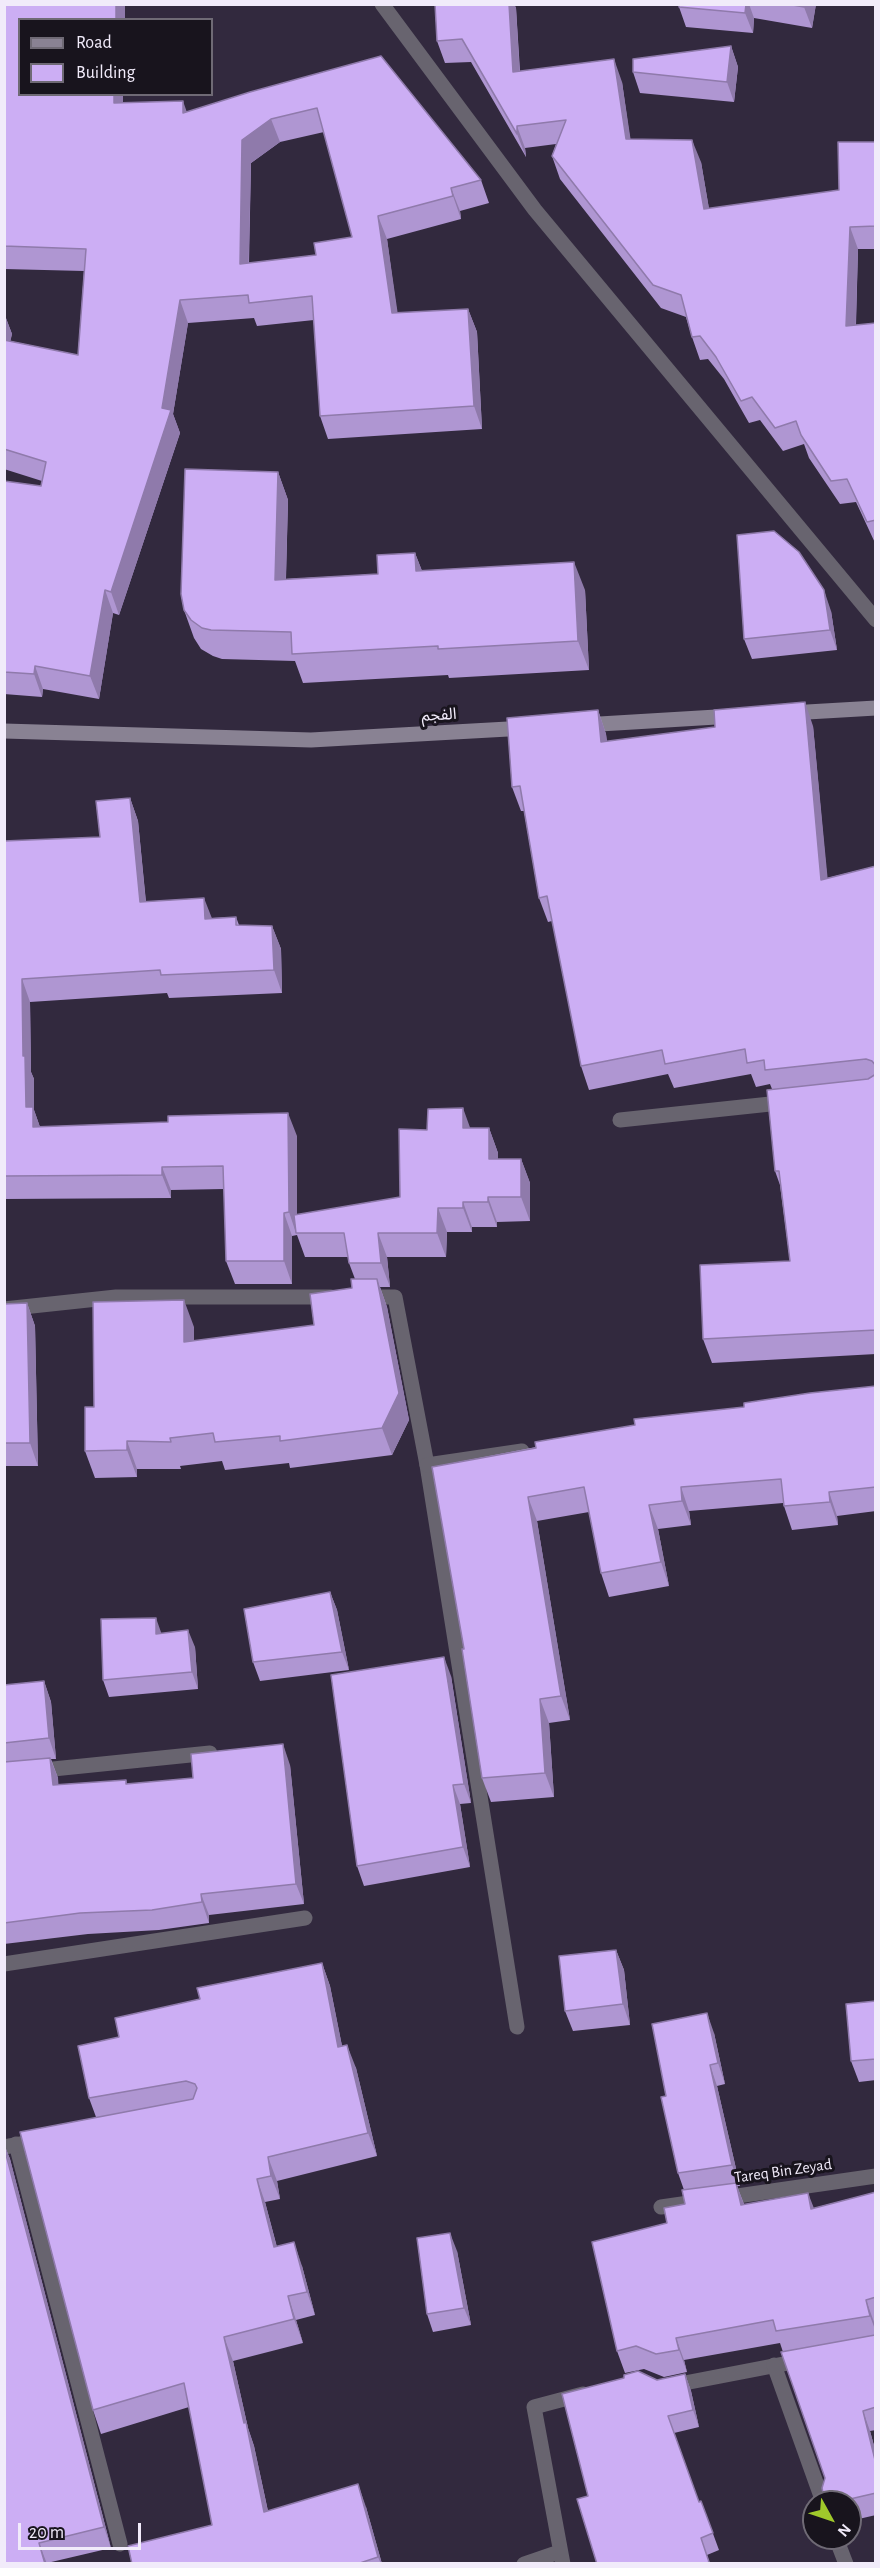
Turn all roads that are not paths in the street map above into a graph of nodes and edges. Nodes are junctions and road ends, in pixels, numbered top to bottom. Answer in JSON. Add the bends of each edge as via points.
{"nodes":[{"id":1,"x":382,"y":4,"type":"edge"},
{"id":2,"x":876,"y":620,"type":"edge"},
{"id":3,"x":876,"y":708,"type":"edge"},
{"id":4,"x":770,"y":714,"type":"edge"},
{"id":5,"x":746,"y":716,"type":"edge"},
{"id":6,"x":570,"y":726,"type":"edge"},
{"id":7,"x":546,"y":727,"type":"edge"},
{"id":8,"x":4,"y":731,"type":"edge"},
{"id":9,"x":806,"y":1100,"type":"edge"},
{"id":10,"x":620,"y":1120,"type":"dead end"},
{"id":11,"x":4,"y":1309,"type":"edge"},
{"id":12,"x":533,"y":1449,"type":"edge"},
{"id":13,"x":427,"y":1465,"type":"junction"},
{"id":14,"x":221,"y":1752,"type":"edge"},
{"id":15,"x":4,"y":1774,"type":"edge"},
{"id":16,"x":305,"y":1918,"type":"dead end"},
{"id":17,"x":4,"y":1964,"type":"edge"},
{"id":18,"x":517,"y":2027,"type":"dead end"},
{"id":19,"x":61,"y":2137,"type":"edge"},
{"id":20,"x":10,"y":2145,"type":"edge"},
{"id":21,"x":876,"y":2176,"type":"edge"},
{"id":22,"x":660,"y":2207,"type":"dead end"},
{"id":23,"x":821,"y":2357,"type":"edge"},
{"id":24,"x":774,"y":2365,"type":"junction"},
{"id":25,"x":654,"y":2382,"type":"edge"},
{"id":26,"x":601,"y":2390,"type":"edge"},
{"id":27,"x":820,"y":2490,"type":"edge"},
{"id":28,"x":120,"y":2544,"type":"dead end"},
{"id":29,"x":561,"y":2558,"type":"edge"},
{"id":30,"x":524,"y":2564,"type":"edge"}],
"edges":[{"from":1,"to":2,"type":"street","via":[[535,210]]},
{"from":3,"to":4,"type":"main road"},
{"from":5,"to":6,"type":"main road"},
{"from":7,"to":8,"type":"main road","name":"الفجم","via":[[311,740]]},
{"from":9,"to":10,"type":"street"},
{"from":11,"to":13,"type":"street","via":[[116,1297],[395,1297]]},
{"from":12,"to":13,"type":"street"},
{"from":13,"to":18,"type":"street"},
{"from":14,"to":15,"type":"street"},
{"from":16,"to":17,"type":"street"},
{"from":19,"to":20,"type":"street"},
{"from":20,"to":28,"type":"street"},
{"from":21,"to":22,"type":"street","name":"Tareq Bin Zeyad"},
{"from":23,"to":24,"type":"street"},
{"from":24,"to":25,"type":"street","via":[[662,2387]]},
{"from":24,"to":27,"type":"street"},
{"from":26,"to":29,"type":"street","via":[[534,2407]]},
{"from":29,"to":30,"type":"street"}]}
